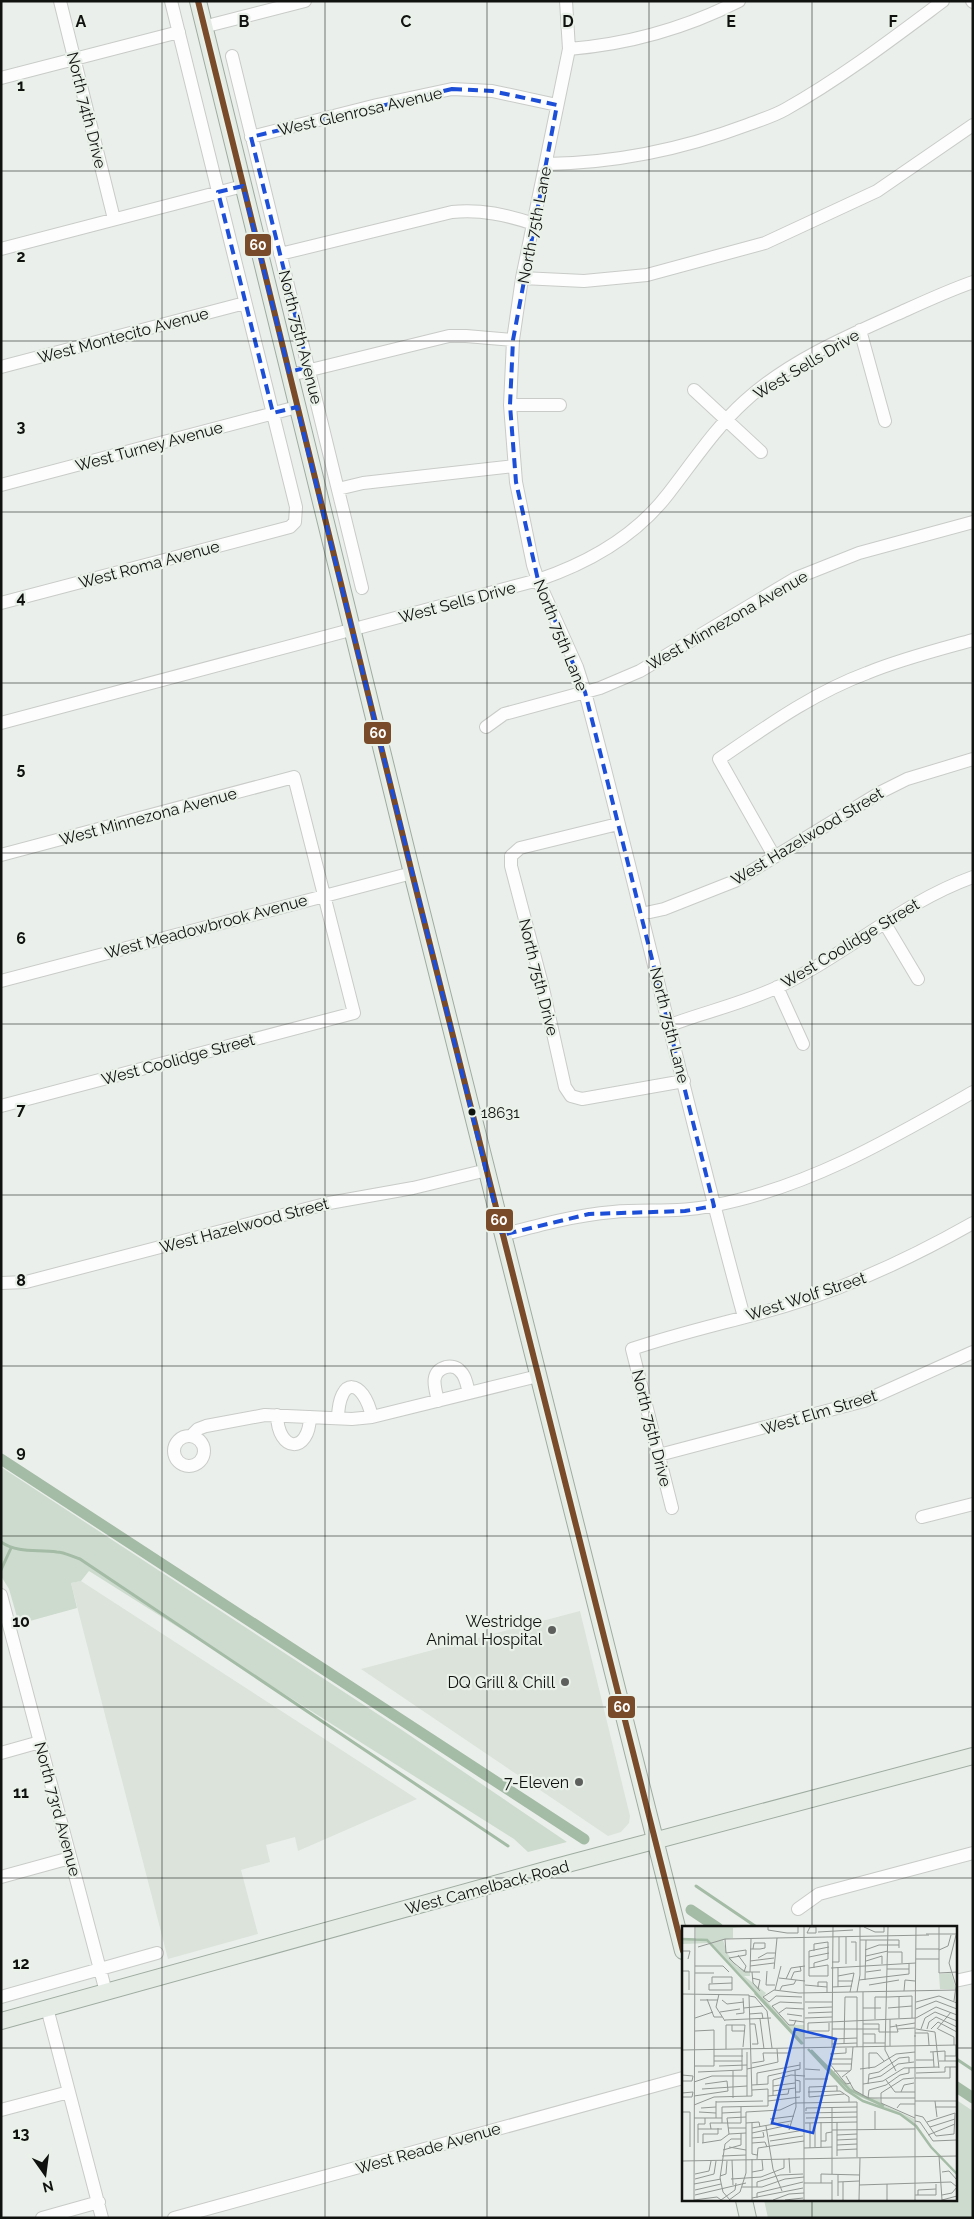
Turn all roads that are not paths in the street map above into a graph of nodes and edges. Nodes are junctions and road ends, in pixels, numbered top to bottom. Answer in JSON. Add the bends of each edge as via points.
{"nodes":[{"id":1,"x":60,"y":1,"type":"edge"},
{"id":2,"x":171,"y":1,"type":"edge"},
{"id":3,"x":198,"y":1,"type":"edge"},
{"id":4,"x":305,"y":1,"type":"edge"},
{"id":5,"x":566,"y":1,"type":"edge"},
{"id":6,"x":739,"y":1,"type":"edge"},
{"id":7,"x":943,"y":1,"type":"edge"},
{"id":8,"x":204,"y":27,"type":"junction"},
{"id":9,"x":179,"y":32,"type":"junction"},
{"id":10,"x":569,"y":49,"type":"junction"},
{"id":11,"x":232,"y":56,"type":"dead end"},
{"id":12,"x":74,"y":59,"type":"junction"},
{"id":13,"x":1,"y":78,"type":"edge"},
{"id":14,"x":558,"y":106,"type":"junction"},
{"id":15,"x":973,"y":125,"type":"edge"},
{"id":16,"x":251,"y":137,"type":"junction"},
{"id":17,"x":546,"y":164,"type":"junction"},
{"id":18,"x":243,"y":186,"type":"junction"},
{"id":19,"x":218,"y":192,"type":"junction"},
{"id":20,"x":114,"y":219,"type":"junction"},
{"id":21,"x":534,"y":224,"type":"junction"},
{"id":22,"x":2,"y":246,"type":"edge"},
{"id":23,"x":280,"y":254,"type":"junction"},
{"id":24,"x":522,"y":278,"type":"junction"},
{"id":25,"x":973,"y":282,"type":"edge"},
{"id":26,"x":245,"y":303,"type":"junction"},
{"id":27,"x":860,"y":330,"type":"junction"},
{"id":28,"x":513,"y":340,"type":"junction"},
{"id":29,"x":1,"y":367,"type":"edge"},
{"id":30,"x":309,"y":370,"type":"junction"},
{"id":31,"x":290,"y":375,"type":"junction"},
{"id":32,"x":694,"y":390,"type":"dead end"},
{"id":33,"x":510,"y":405,"type":"junction"},
{"id":34,"x":560,"y":405,"type":"dead end"},
{"id":35,"x":297,"y":406,"type":"junction"},
{"id":36,"x":273,"y":413,"type":"junction"},
{"id":37,"x":726,"y":419,"type":"junction"},
{"id":38,"x":885,"y":421,"type":"dead end"},
{"id":39,"x":761,"y":452,"type":"dead end"},
{"id":40,"x":514,"y":466,"type":"junction"},
{"id":41,"x":1,"y":485,"type":"edge"},
{"id":42,"x":338,"y":489,"type":"junction"},
{"id":43,"x":973,"y":522,"type":"edge"},
{"id":44,"x":538,"y":580,"type":"junction"},
{"id":45,"x":362,"y":588,"type":"dead end"},
{"id":46,"x":1,"y":603,"type":"edge"},
{"id":47,"x":352,"y":630,"type":"junction"},
{"id":48,"x":973,"y":640,"type":"edge"},
{"id":49,"x":585,"y":692,"type":"junction"},
{"id":50,"x":1,"y":723,"type":"edge"},
{"id":51,"x":486,"y":727,"type":"dead end"},
{"id":52,"x":973,"y":759,"type":"edge"},
{"id":53,"x":618,"y":824,"type":"junction"},
{"id":54,"x":1,"y":856,"type":"edge"},
{"id":55,"x":774,"y":856,"type":"junction"},
{"id":56,"x":412,"y":873,"type":"junction"},
{"id":57,"x":973,"y":877,"type":"edge"},
{"id":58,"x":324,"y":895,"type":"junction"},
{"id":59,"x":641,"y":914,"type":"junction"},
{"id":60,"x":884,"y":922,"type":"junction"},
{"id":61,"x":918,"y":979,"type":"dead end"},
{"id":62,"x":1,"y":981,"type":"edge"},
{"id":63,"x":777,"y":987,"type":"junction"},
{"id":64,"x":670,"y":1025,"type":"junction"},
{"id":65,"x":803,"y":1044,"type":"dead end"},
{"id":66,"x":684,"y":1081,"type":"junction"},
{"id":67,"x":973,"y":1092,"type":"edge"},
{"id":68,"x":1,"y":1106,"type":"edge"},
{"id":69,"x":487,"y":1170,"type":"junction"},
{"id":70,"x":714,"y":1206,"type":"junction"},
{"id":71,"x":973,"y":1223,"type":"edge"},
{"id":72,"x":502,"y":1235,"type":"junction"},
{"id":73,"x":1,"y":1283,"type":"edge"},
{"id":74,"x":744,"y":1317,"type":"junction"},
{"id":75,"x":632,"y":1349,"type":"joint"},
{"id":76,"x":973,"y":1352,"type":"edge"},
{"id":77,"x":538,"y":1376,"type":"junction"},
{"id":78,"x":469,"y":1393,"type":"junction"},
{"id":79,"x":438,"y":1401,"type":"junction"},
{"id":80,"x":277,"y":1415,"type":"junction"},
{"id":81,"x":372,"y":1416,"type":"junction"},
{"id":82,"x":310,"y":1417,"type":"junction"},
{"id":83,"x":338,"y":1418,"type":"junction"},
{"id":84,"x":192,"y":1436,"type":"dead end"},
{"id":85,"x":659,"y":1456,"type":"junction"},
{"id":86,"x":973,"y":1504,"type":"edge"},
{"id":87,"x":672,"y":1508,"type":"dead end"},
{"id":88,"x":922,"y":1517,"type":"dead end"},
{"id":89,"x":1,"y":1595,"type":"edge"},
{"id":90,"x":6,"y":1627,"type":"edge"},
{"id":91,"x":40,"y":1742,"type":"junction"},
{"id":92,"x":1,"y":1753,"type":"edge"},
{"id":93,"x":973,"y":1756,"type":"edge"},
{"id":94,"x":655,"y":1841,"type":"junction"},
{"id":95,"x":973,"y":1853,"type":"edge"},
{"id":96,"x":70,"y":1858,"type":"junction"},
{"id":97,"x":1,"y":1877,"type":"edge"},
{"id":98,"x":798,"y":1909,"type":"dead end"},
{"id":99,"x":682,"y":1947,"type":"edge"},
{"id":100,"x":157,"y":1954,"type":"dead end"},
{"id":101,"x":100,"y":1969,"type":"junction"},
{"id":102,"x":973,"y":1977,"type":"edge"},
{"id":103,"x":956,"y":1981,"type":"edge"},
{"id":104,"x":106,"y":1992,"type":"junction"},
{"id":105,"x":1,"y":1996,"type":"edge"},
{"id":106,"x":47,"y":2008,"type":"junction"},
{"id":107,"x":1,"y":2021,"type":"edge"},
{"id":108,"x":682,"y":2078,"type":"edge"},
{"id":109,"x":69,"y":2092,"type":"junction"},
{"id":110,"x":1,"y":2110,"type":"edge"},
{"id":111,"x":98,"y":2202,"type":"junction"},
{"id":112,"x":744,"y":2202,"type":"edge"},
{"id":113,"x":42,"y":2218,"type":"edge"},
{"id":114,"x":102,"y":2218,"type":"edge"},
{"id":115,"x":174,"y":2218,"type":"edge"},
{"id":116,"x":748,"y":2218,"type":"edge"}],
"edges":[{"from":1,"to":12,"type":"street","name":"North 74th Drive"},
{"from":2,"to":9,"type":"street"},
{"from":3,"to":8,"type":"main road","name":"North 75th Avenue"},
{"from":4,"to":8,"type":"street"},
{"from":5,"to":10,"type":"street","name":"North 75th Lane"},
{"from":6,"to":10,"type":"street","via":[[689,25],[639,40]]},
{"from":7,"to":17,"type":"street","via":[[851,69],[784,110],[728,132],[673,148],[619,159]]},
{"from":8,"to":18,"type":"main road","name":"North 75th Avenue"},
{"from":9,"to":12,"type":"street"},
{"from":9,"to":19,"type":"street"},
{"from":10,"to":14,"type":"street","name":"North 75th Lane"},
{"from":11,"to":16,"type":"street","name":"North 75th Avenue"},
{"from":12,"to":13,"type":"street"},
{"from":12,"to":20,"type":"street","name":"North 74th Drive"},
{"from":14,"to":16,"type":"street","name":"West Glenrosa Avenue","via":[[492,91],[452,89]]},
{"from":14,"to":17,"type":"street","name":"North 75th Lane"},
{"from":15,"to":24,"type":"street","via":[[877,191],[765,243],[648,275],[584,281]]},
{"from":16,"to":23,"type":"street","name":"North 75th Avenue"},
{"from":17,"to":21,"type":"street","name":"North 75th Lane"},
{"from":18,"to":19,"type":"street"},
{"from":18,"to":31,"type":"main road","name":"North 75th Avenue"},
{"from":19,"to":20,"type":"street"},
{"from":19,"to":26,"type":"street"},
{"from":20,"to":22,"type":"street"},
{"from":21,"to":23,"type":"street","via":[[473,210],[452,212]]},
{"from":21,"to":24,"type":"street","name":"North 75th Lane"},
{"from":23,"to":30,"type":"street","name":"North 75th Avenue"},
{"from":24,"to":28,"type":"street","name":"North 75th Lane"},
{"from":25,"to":27,"type":"street","name":"West Sells Drive"},
{"from":26,"to":29,"type":"street","name":"West Montecito Avenue"},
{"from":26,"to":36,"type":"street"},
{"from":27,"to":37,"type":"street","name":"West Sells Drive","via":[[763,386]]},
{"from":27,"to":38,"type":"street"},
{"from":28,"to":30,"type":"street","via":[[449,336]]},
{"from":28,"to":33,"type":"street","name":"North 75th Lane"},
{"from":30,"to":31,"type":"street"},
{"from":30,"to":42,"type":"street","name":"North 75th Avenue"},
{"from":31,"to":35,"type":"main road","name":"North 75th Avenue"},
{"from":32,"to":37,"type":"street"},
{"from":33,"to":34,"type":"street"},
{"from":33,"to":40,"type":"street","name":"North 75th Lane"},
{"from":35,"to":36,"type":"street","name":"West Turney Avenue"},
{"from":35,"to":47,"type":"main road","name":"North 75th Avenue"},
{"from":36,"to":41,"type":"street","name":"West Turney Avenue"},
{"from":36,"to":46,"type":"street","name":"West Roma Avenue","via":[[296,507],[296,522],[290,527]]},
{"from":37,"to":39,"type":"street"},
{"from":37,"to":44,"type":"street","name":"West Sells Drive","via":[[667,496],[636,528],[579,565]]},
{"from":40,"to":42,"type":"street","via":[[363,483]]},
{"from":40,"to":44,"type":"street","name":"North 75th Lane"},
{"from":42,"to":45,"type":"street","name":"North 75th Avenue"},
{"from":43,"to":49,"type":"street","name":"West Minnezona Avenue","via":[[859,553],[796,578],[640,671]]},
{"from":44,"to":47,"type":"street","name":"West Sells Drive"},
{"from":44,"to":49,"type":"street","name":"North 75th Lane"},
{"from":47,"to":50,"type":"street","name":"West Sells Drive"},
{"from":47,"to":56,"type":"main road","name":"North 75th Avenue"},
{"from":48,"to":55,"type":"street","via":[[866,673],[817,696],[719,759]]},
{"from":49,"to":51,"type":"street","name":"West Minnezona Avenue","via":[[504,714]]},
{"from":49,"to":53,"type":"street","name":"North 75th Lane"},
{"from":52,"to":55,"type":"street","name":"West Hazelwood Street","via":[[907,779]]},
{"from":53,"to":59,"type":"street","name":"North 75th Lane"},
{"from":53,"to":66,"type":"street","name":"North 75th Drive","via":[[520,848],[511,856],[565,1087],[571,1096],[582,1099]]},
{"from":54,"to":58,"type":"street","name":"West Minnezona Avenue","via":[[294,777]]},
{"from":55,"to":59,"type":"street","name":"West Hazelwood Street","via":[[735,881],[664,909]]},
{"from":56,"to":58,"type":"street","name":"West Meadowbrook Avenue"},
{"from":56,"to":69,"type":"main road","name":"North 75th Avenue"},
{"from":57,"to":60,"type":"street","name":"West Coolidge Street","via":[[930,894]]},
{"from":58,"to":62,"type":"street","name":"West Meadowbrook Avenue"},
{"from":58,"to":68,"type":"street","name":"West Coolidge Street","via":[[354,1013]]},
{"from":59,"to":64,"type":"street","name":"North 75th Lane"},
{"from":60,"to":61,"type":"street"},
{"from":60,"to":63,"type":"street","name":"West Coolidge Street","via":[[838,953]]},
{"from":63,"to":64,"type":"street","name":"West Coolidge Street"},
{"from":63,"to":65,"type":"street"},
{"from":64,"to":66,"type":"street","name":"North 75th Lane"},
{"from":66,"to":70,"type":"street","name":"North 75th Lane"},
{"from":67,"to":70,"type":"street","via":[[840,1165],[815,1176]]},
{"from":69,"to":72,"type":"main road","name":"North 75th Avenue"},
{"from":69,"to":73,"type":"street","name":"West Hazelwood Street","via":[[329,1203],[26,1282]]},
{"from":70,"to":72,"type":"street","via":[[686,1211],[589,1214]]},
{"from":70,"to":74,"type":"street","name":"North 75th Lane"},
{"from":71,"to":74,"type":"street","name":"West Wolf Street","via":[[926,1250],[864,1279]]},
{"from":72,"to":77,"type":"main road","name":"North 75th Avenue"},
{"from":74,"to":75,"type":"street","name":"West Wolf Street"},
{"from":75,"to":85,"type":"street","name":"North 75th Drive"},
{"from":76,"to":85,"type":"street","name":"West Elm Street","via":[[864,1401]]},
{"from":77,"to":78,"type":"street"},
{"from":77,"to":94,"type":"main road","name":"North 75th Avenue"},
{"from":78,"to":79,"type":"street"},
{"from":78,"to":79,"type":"street","via":[[462,1372],[457,1368],[444,1368],[435,1376]]},
{"from":79,"to":81,"type":"street"},
{"from":80,"to":82,"type":"street"},
{"from":80,"to":82,"type":"street","via":[[279,1432],[288,1444],[296,1444],[306,1438]]},
{"from":80,"to":84,"type":"street","via":[[206,1426]]},
{"from":81,"to":83,"type":"street"},
{"from":81,"to":83,"type":"street","via":[[365,1395],[352,1388],[346,1389],[341,1396]]},
{"from":82,"to":83,"type":"street"},
{"from":85,"to":87,"type":"street","name":"North 75th Drive"},
{"from":86,"to":88,"type":"street"},
{"from":89,"to":90,"type":"street","name":"North 73rd Avenue"},
{"from":90,"to":91,"type":"street","name":"North 73rd Avenue"},
{"from":91,"to":92,"type":"street"},
{"from":91,"to":96,"type":"street","name":"North 73rd Avenue"},
{"from":93,"to":94,"type":"main road","name":"West Camelback Road"},
{"from":94,"to":99,"type":"main road","name":"North 75th Avenue"},
{"from":94,"to":104,"type":"main road","name":"West Camelback Road"},
{"from":95,"to":98,"type":"street","via":[[819,1894]]},
{"from":96,"to":97,"type":"street"},
{"from":96,"to":101,"type":"street","name":"North 73rd Avenue"},
{"from":100,"to":101,"type":"street"},
{"from":101,"to":104,"type":"street","name":"North 73rd Avenue"},
{"from":101,"to":105,"type":"street"},
{"from":102,"to":103,"type":"street"},
{"from":104,"to":106,"type":"main road","name":"West Camelback Road"},
{"from":106,"to":107,"type":"main road","name":"West Camelback Road"},
{"from":106,"to":109,"type":"street"},
{"from":108,"to":115,"type":"street","name":"West Reade Avenue"},
{"from":109,"to":110,"type":"street"},
{"from":109,"to":111,"type":"street"},
{"from":111,"to":113,"type":"street"},
{"from":111,"to":114,"type":"street"},
{"from":112,"to":116,"type":"main road"}]}
